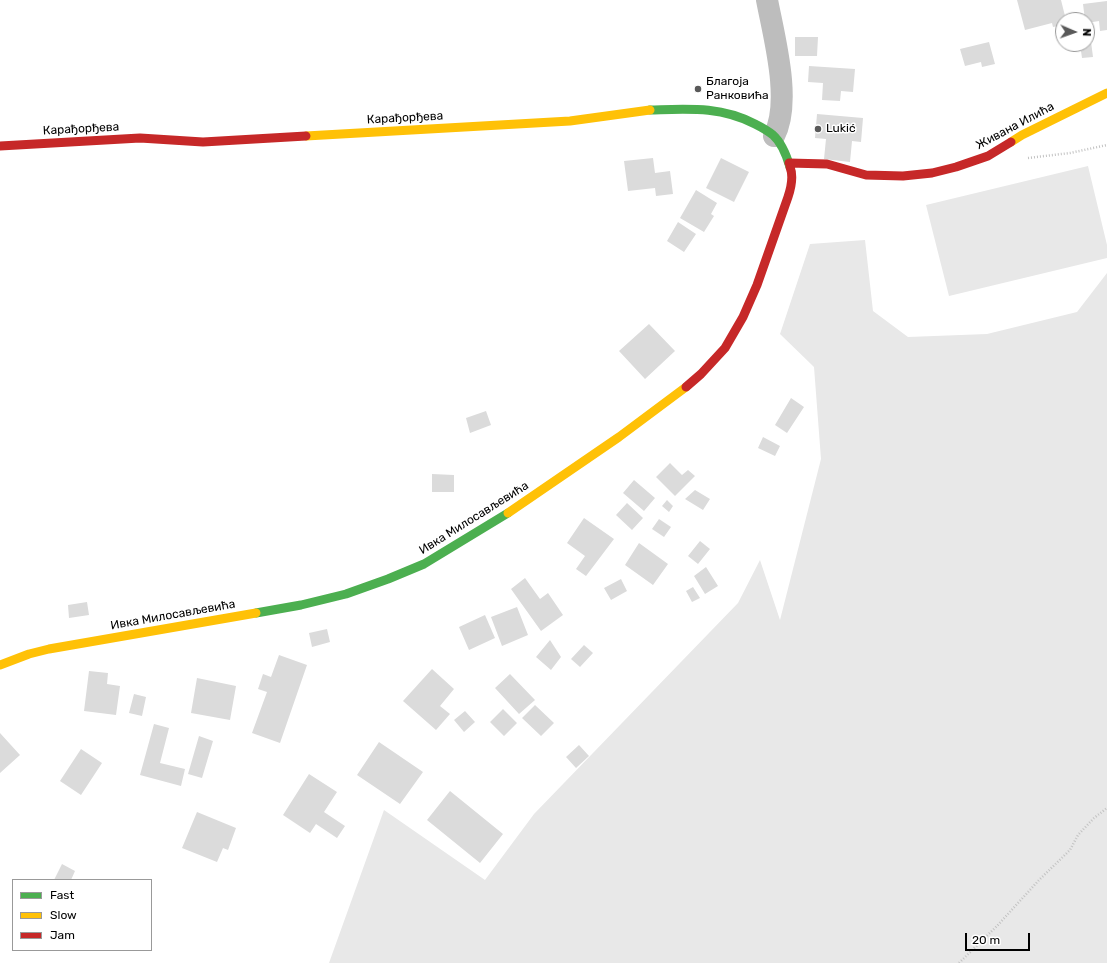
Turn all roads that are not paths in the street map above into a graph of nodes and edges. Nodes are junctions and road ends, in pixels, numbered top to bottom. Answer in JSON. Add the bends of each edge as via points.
{"nodes":[{"id":1,"x":767,"y":0,"type":"edge"},
{"id":2,"x":1107,"y":93,"type":"edge"},
{"id":3,"x":774,"y":136,"type":"junction"},
{"id":4,"x":0,"y":146,"type":"edge"},
{"id":5,"x":790,"y":163,"type":"junction"},
{"id":6,"x":0,"y":665,"type":"edge"}],
"edges":[{"from":1,"to":3,"type":"street","via":[[778,56],[781,94],[781,113]]},
{"from":2,"to":5,"type":"street","name":"Живана Илића","via":[[1022,135],[988,156],[932,173],[904,176],[866,175],[827,164]]},
{"from":3,"to":4,"type":"street","name":"Карађорђева","via":[[762,128],[724,112],[646,110],[570,121],[203,142],[140,138]]},
{"from":3,"to":5,"type":"street","name":"Карађорђева"},
{"from":5,"to":6,"type":"street","name":"Ивка Милосављевића","via":[[791,187],[778,227],[743,317],[725,348],[701,374],[676,395],[508,512],[424,564],[388,580],[346,594],[301,605],[49,649]]}]}
